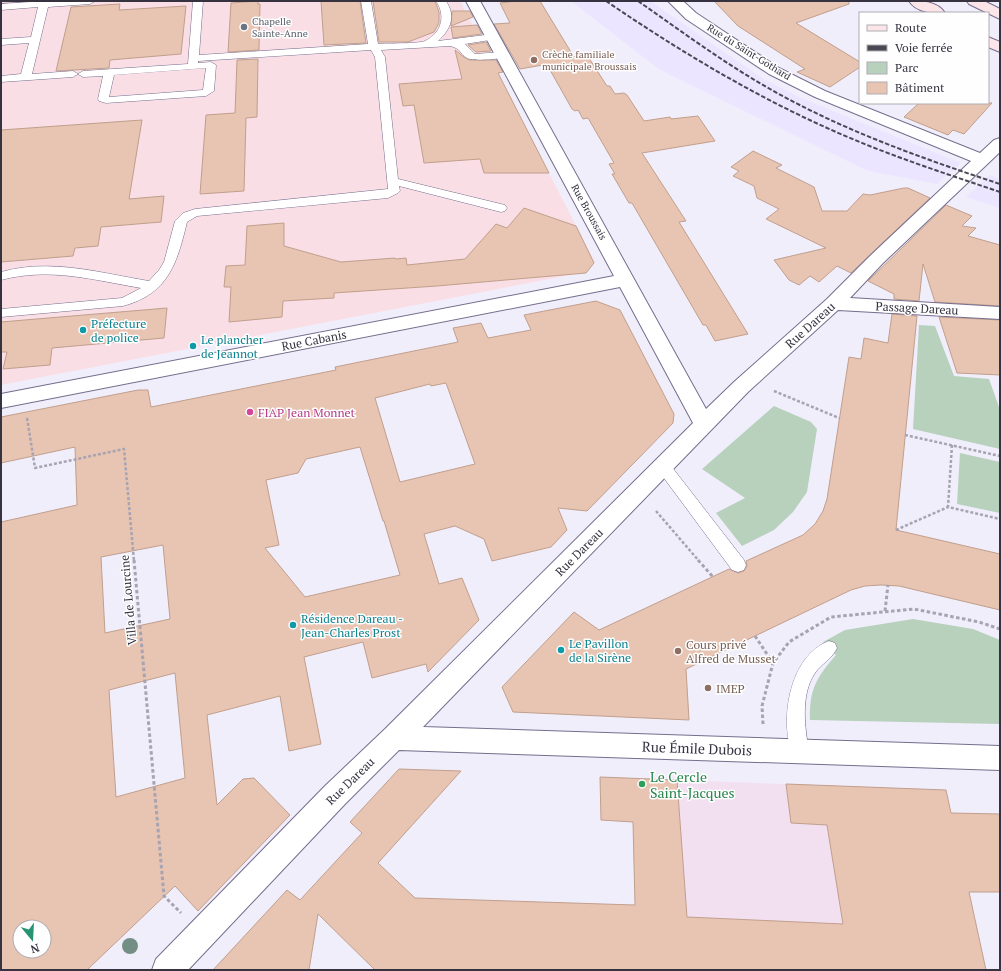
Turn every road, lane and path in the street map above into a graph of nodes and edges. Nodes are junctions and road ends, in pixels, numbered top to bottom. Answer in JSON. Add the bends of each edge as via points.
{"nodes":[{"id":1,"x":90,"y":1,"type":"edge"},
{"id":2,"x":198,"y":1,"type":"edge"},
{"id":3,"x":366,"y":1,"type":"edge"},
{"id":4,"x":441,"y":1,"type":"edge"},
{"id":5,"x":473,"y":1,"type":"edge"},
{"id":6,"x":675,"y":1,"type":"edge"},
{"id":7,"x":916,"y":1,"type":"edge"},
{"id":8,"x":974,"y":1,"type":"edge"},
{"id":9,"x":44,"y":4,"type":"junction"},
{"id":10,"x":1,"y":7,"type":"edge"},
{"id":11,"x":936,"y":12,"type":"edge"},
{"id":12,"x":1000,"y":15,"type":"edge"},
{"id":13,"x":493,"y":37,"type":"junction"},
{"id":14,"x":36,"y":40,"type":"junction"},
{"id":15,"x":1,"y":42,"type":"edge"},
{"id":16,"x":989,"y":42,"type":"edge"},
{"id":17,"x":450,"y":43,"type":"junction"},
{"id":18,"x":427,"y":44,"type":"junction"},
{"id":19,"x":374,"y":47,"type":"junction"},
{"id":20,"x":1000,"y":48,"type":"edge"},
{"id":21,"x":502,"y":55,"type":"junction"},
{"id":22,"x":194,"y":62,"type":"junction"},
{"id":23,"x":108,"y":72,"type":"junction"},
{"id":24,"x":26,"y":77,"type":"junction"},
{"id":25,"x":1,"y":79,"type":"edge"},
{"id":26,"x":1000,"y":143,"type":"edge"},
{"id":27,"x":982,"y":160,"type":"junction"},
{"id":28,"x":393,"y":181,"type":"junction"},
{"id":29,"x":501,"y":208,"type":"dead end"},
{"id":30,"x":1,"y":276,"type":"edge"},
{"id":31,"x":626,"y":280,"type":"junction"},
{"id":32,"x":152,"y":286,"type":"junction"},
{"id":33,"x":834,"y":303,"type":"junction"},
{"id":34,"x":1,"y":313,"type":"edge"},
{"id":35,"x":1000,"y":313,"type":"edge"},
{"id":36,"x":774,"y":391,"type":"dead end"},
{"id":37,"x":1,"y":401,"type":"edge"},
{"id":38,"x":27,"y":414,"type":"dead end"},
{"id":39,"x":840,"y":418,"type":"dead end"},
{"id":40,"x":704,"y":424,"type":"junction"},
{"id":41,"x":905,"y":434,"type":"dead end"},
{"id":42,"x":952,"y":445,"type":"junction"},
{"id":43,"x":1000,"y":456,"type":"edge"},
{"id":44,"x":663,"y":466,"type":"junction"},
{"id":45,"x":948,"y":507,"type":"junction"},
{"id":46,"x":656,"y":510,"type":"dead end"},
{"id":47,"x":1000,"y":519,"type":"edge"},
{"id":48,"x":896,"y":530,"type":"dead end"},
{"id":49,"x":738,"y":565,"type":"dead end"},
{"id":50,"x":713,"y":577,"type":"dead end"},
{"id":51,"x":888,"y":585,"type":"dead end"},
{"id":52,"x":885,"y":611,"type":"dead end"},
{"id":53,"x":755,"y":636,"type":"dead end"},
{"id":54,"x":829,"y":648,"type":"dead end"},
{"id":55,"x":773,"y":664,"type":"dead end"},
{"id":56,"x":394,"y":738,"type":"junction"},
{"id":57,"x":800,"y":752,"type":"junction"},
{"id":58,"x":1000,"y":758,"type":"edge"},
{"id":59,"x":164,"y":896,"type":"dead end"},
{"id":60,"x":166,"y":970,"type":"edge"}],
"edges":[{"from":1,"to":9,"type":"lane"},
{"from":2,"to":22,"type":"lane"},
{"from":3,"to":19,"type":"lane"},
{"from":4,"to":18,"type":"lane","via":[[447,11],[447,24],[438,37]]},
{"from":5,"to":13,"type":"street","name":"Rue Broussais"},
{"from":6,"to":27,"type":"street","name":"Rue du Saint-Gothard","via":[[691,16],[774,71],[820,94]]},
{"from":7,"to":11,"type":"street"},
{"from":8,"to":12,"type":"street"},
{"from":9,"to":10,"type":"lane"},
{"from":9,"to":14,"type":"lane"},
{"from":13,"to":17,"type":"lane"},
{"from":13,"to":21,"type":"street","name":"Rue Broussais"},
{"from":14,"to":15,"type":"lane"},
{"from":14,"to":24,"type":"lane"},
{"from":16,"to":20,"type":"street"},
{"from":17,"to":18,"type":"lane"},
{"from":17,"to":21,"type":"lane","via":[[462,46],[473,57]]},
{"from":18,"to":19,"type":"lane"},
{"from":19,"to":22,"type":"lane"},
{"from":19,"to":28,"type":"lane","via":[[380,57]]},
{"from":21,"to":31,"type":"street","name":"Rue Broussais"},
{"from":22,"to":23,"type":"lane"},
{"from":22,"to":23,"type":"lane","via":[[211,65],[209,91],[206,93],[106,100],[104,99]]},
{"from":23,"to":24,"type":"lane"},
{"from":24,"to":25,"type":"lane"},
{"from":26,"to":27,"type":"street","name":"Rue Dareau"},
{"from":27,"to":33,"type":"street","name":"Rue Dareau"},
{"from":28,"to":29,"type":"lane"},
{"from":28,"to":32,"type":"lane","via":[[394,191],[388,194],[195,212],[181,221],[168,266]]},
{"from":30,"to":32,"type":"lane","via":[[29,270],[57,270]]},
{"from":31,"to":37,"type":"street","name":"Rue Cabanis"},
{"from":31,"to":40,"type":"street","name":"Rue Broussais"},
{"from":32,"to":34,"type":"lane","via":[[134,299],[123,302]]},
{"from":33,"to":35,"type":"street","name":"Passage Dareau"},
{"from":33,"to":40,"type":"street","name":"Rue Dareau","via":[[741,386]]},
{"from":36,"to":39,"type":"path"},
{"from":38,"to":59,"type":"path","name":"Villa de Lourcine","via":[[35,468],[124,449]]},
{"from":40,"to":44,"type":"street","name":"Rue Dareau"},
{"from":41,"to":42,"type":"path"},
{"from":42,"to":43,"type":"path"},
{"from":42,"to":45,"type":"path"},
{"from":44,"to":49,"type":"lane"},
{"from":44,"to":56,"type":"street","name":"Rue Dareau"},
{"from":45,"to":47,"type":"path"},
{"from":45,"to":48,"type":"path"},
{"from":46,"to":50,"type":"path"},
{"from":51,"to":52,"type":"path"},
{"from":53,"to":55,"type":"path"},
{"from":54,"to":57,"type":"lane","via":[[819,654],[804,674],[802,681],[795,707]]},
{"from":56,"to":57,"type":"street","name":"Rue Émile Dubois"},
{"from":56,"to":60,"type":"street","name":"Rue Dareau","via":[[335,795]]},
{"from":57,"to":58,"type":"street","name":"Rue Émile Dubois"}]}
